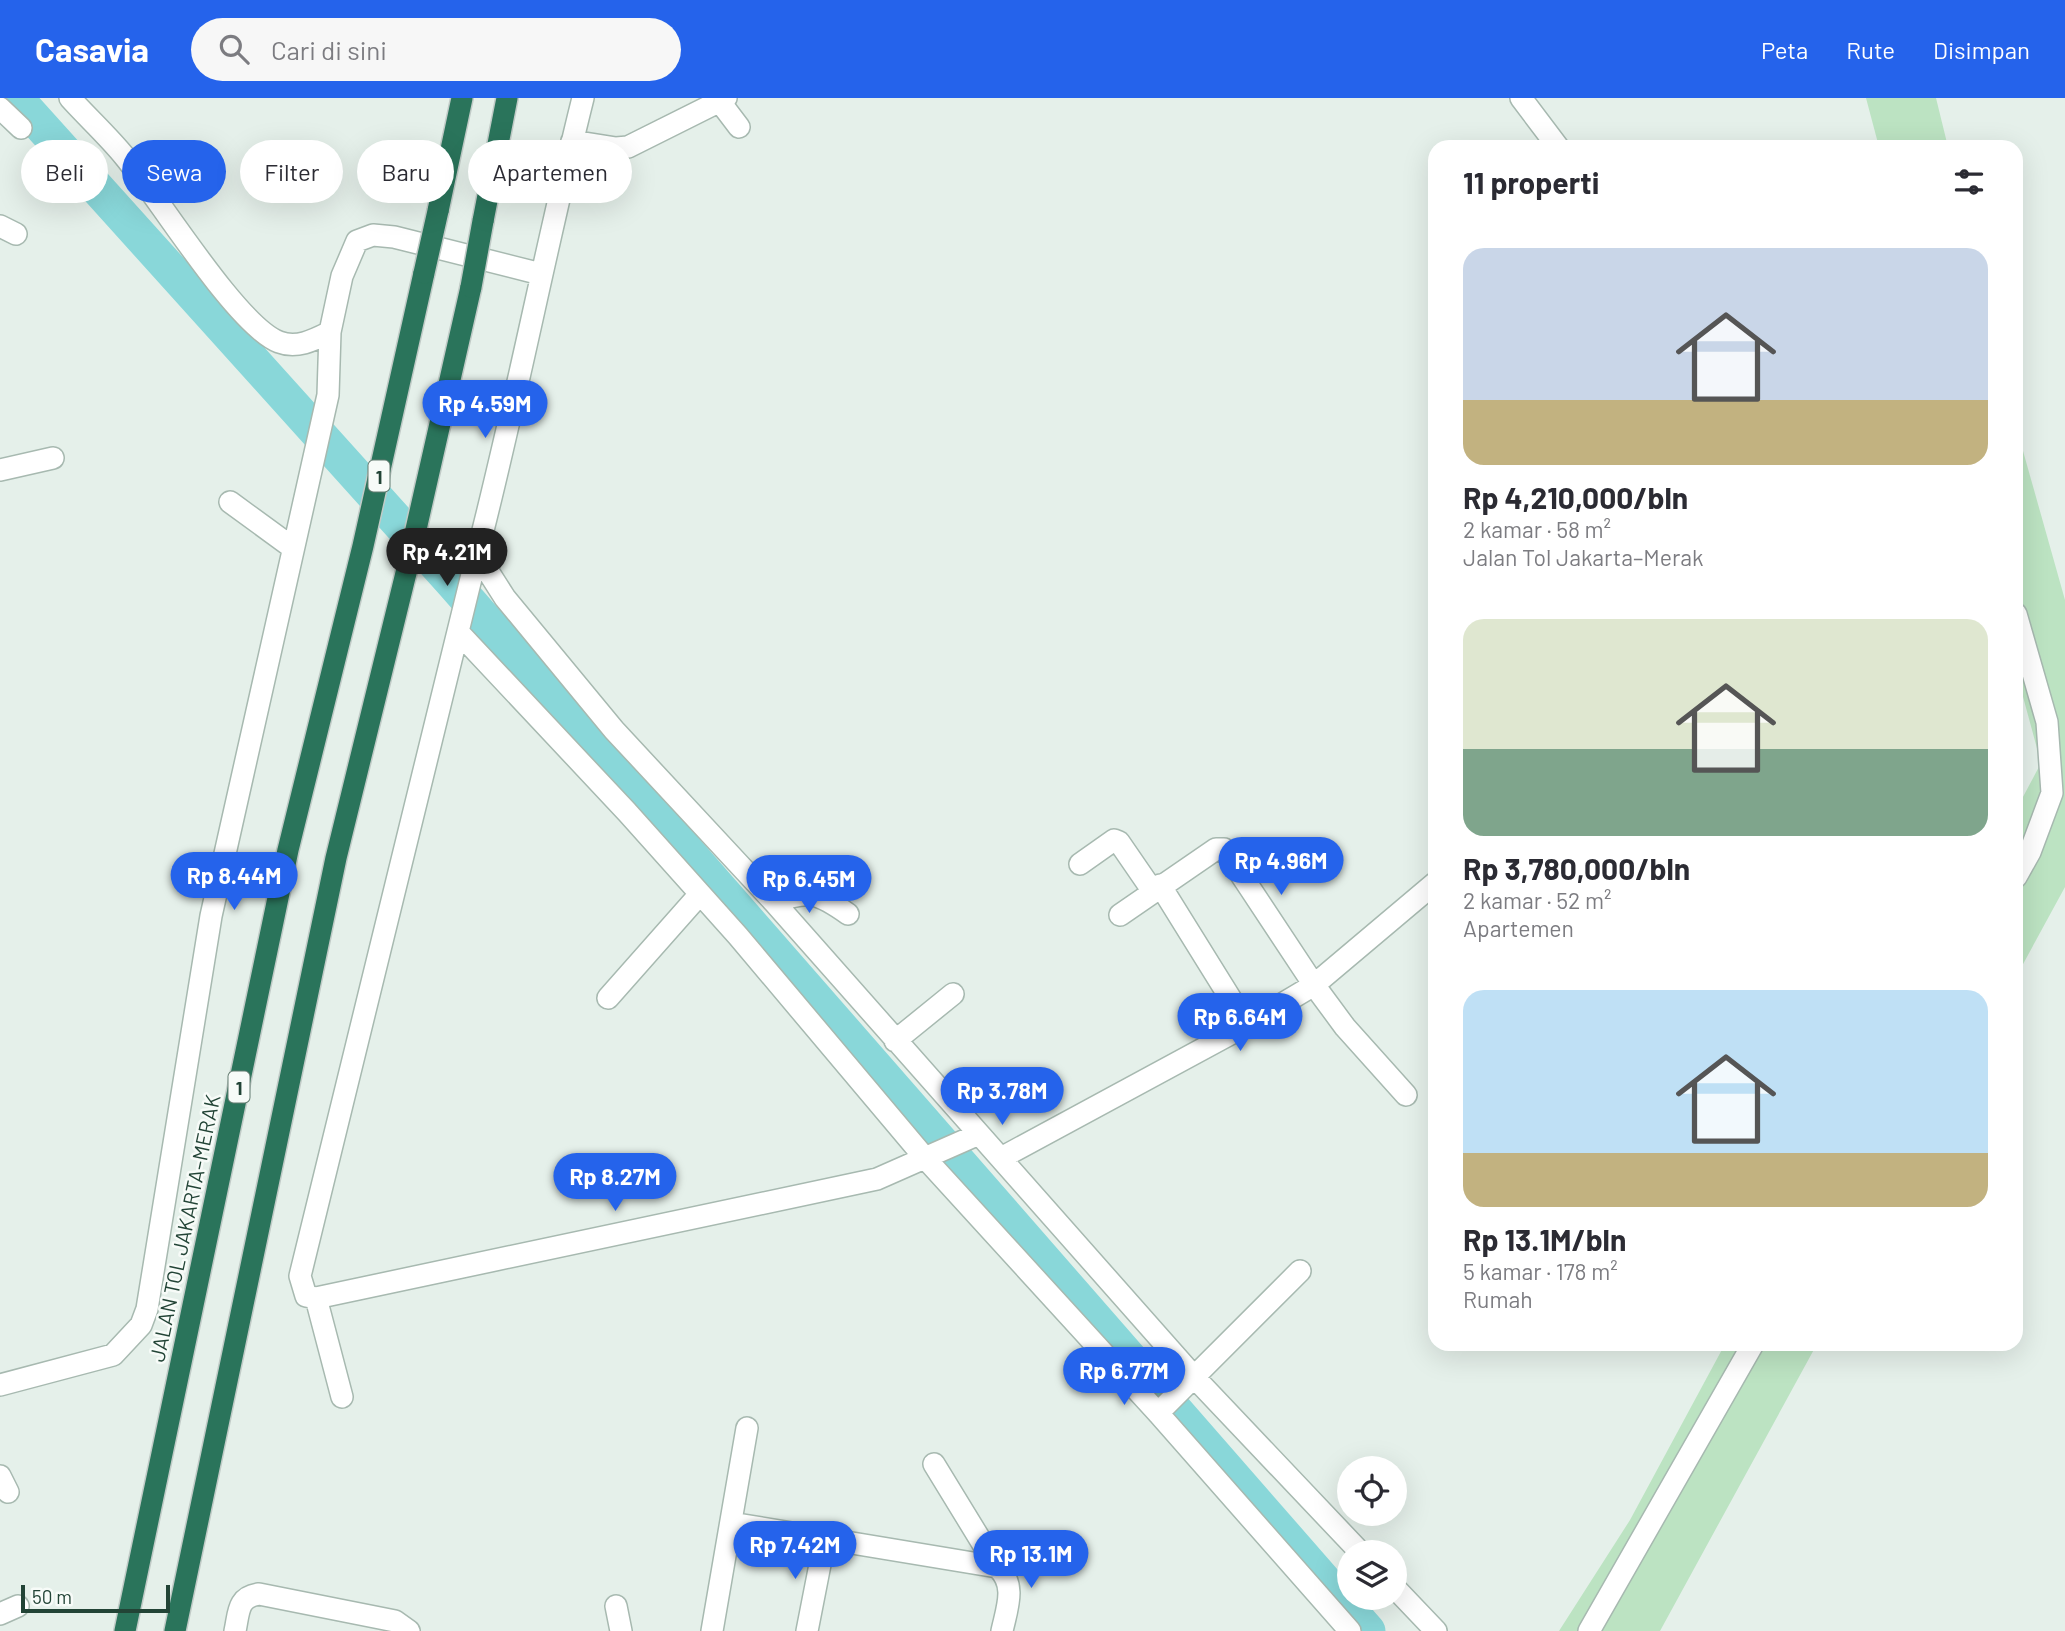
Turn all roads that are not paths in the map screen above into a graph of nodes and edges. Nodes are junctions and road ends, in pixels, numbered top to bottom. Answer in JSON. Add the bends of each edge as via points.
{"nodes":[{"id":1,"x":70,"y":98,"type":"edge"},
{"id":2,"x":462,"y":98,"type":"edge"},
{"id":3,"x":507,"y":98,"type":"edge"},
{"id":4,"x":583,"y":98,"type":"edge"},
{"id":5,"x":1521,"y":98,"type":"edge"},
{"id":6,"x":723,"y":100,"type":"edge"},
{"id":7,"x":0,"y":108,"type":"edge"},
{"id":8,"x":739,"y":127,"type":"dead end"},
{"id":9,"x":21,"y":128,"type":"dead end"},
{"id":10,"x":572,"y":140,"type":"edge"},
{"id":11,"x":1553,"y":140,"type":"edge"},
{"id":12,"x":632,"y":145,"type":"edge"},
{"id":13,"x":558,"y":203,"type":"edge"},
{"id":14,"x":541,"y":274,"type":"junction"},
{"id":15,"x":330,"y":332,"type":"junction"},
{"id":16,"x":54,"y":458,"type":"dead end"},
{"id":17,"x":0,"y":470,"type":"edge"},
{"id":18,"x":230,"y":502,"type":"dead end"},
{"id":19,"x":292,"y":548,"type":"junction"},
{"id":20,"x":474,"y":562,"type":"junction"},
{"id":21,"x":461,"y":624,"type":"junction"},
{"id":22,"x":2023,"y":638,"type":"edge"},
{"id":23,"x":1080,"y":864,"type":"dead end"},
{"id":24,"x":2023,"y":864,"type":"edge"},
{"id":25,"x":1156,"y":887,"type":"junction"},
{"id":26,"x":1428,"y":889,"type":"edge"},
{"id":27,"x":700,"y":894,"type":"junction"},
{"id":28,"x":774,"y":902,"type":"junction"},
{"id":29,"x":848,"y":914,"type":"dead end"},
{"id":30,"x":1120,"y":915,"type":"dead end"},
{"id":31,"x":1314,"y":985,"type":"junction"},
{"id":32,"x":953,"y":994,"type":"dead end"},
{"id":33,"x":608,"y":998,"type":"dead end"},
{"id":34,"x":1247,"y":1025,"type":"junction"},
{"id":35,"x":895,"y":1041,"type":"junction"},
{"id":36,"x":1406,"y":1095,"type":"dead end"},
{"id":37,"x":976,"y":1136,"type":"junction"},
{"id":38,"x":925,"y":1158,"type":"junction"},
{"id":39,"x":1001,"y":1158,"type":"junction"},
{"id":40,"x":1300,"y":1271,"type":"dead end"},
{"id":41,"x":316,"y":1298,"type":"junction"},
{"id":42,"x":1749,"y":1351,"type":"edge"},
{"id":43,"x":1190,"y":1383,"type":"junction"},
{"id":44,"x":0,"y":1385,"type":"edge"},
{"id":45,"x":342,"y":1397,"type":"dead end"},
{"id":46,"x":1162,"y":1410,"type":"junction"},
{"id":47,"x":747,"y":1428,"type":"dead end"},
{"id":48,"x":934,"y":1464,"type":"dead end"},
{"id":49,"x":731,"y":1523,"type":"junction"},
{"id":50,"x":825,"y":1539,"type":"junction"},
{"id":51,"x":1348,"y":1540,"type":"edge"},
{"id":52,"x":997,"y":1567,"type":"junction"},
{"id":53,"x":1407,"y":1601,"type":"edge"},
{"id":54,"x":616,"y":1606,"type":"dead end"},
{"id":55,"x":332,"y":1621,"type":"edge"},
{"id":56,"x":125,"y":1631,"type":"edge"},
{"id":57,"x":175,"y":1631,"type":"edge"},
{"id":58,"x":235,"y":1631,"type":"edge"},
{"id":59,"x":409,"y":1631,"type":"edge"},
{"id":60,"x":621,"y":1631,"type":"edge"},
{"id":61,"x":712,"y":1631,"type":"edge"},
{"id":62,"x":807,"y":1631,"type":"edge"},
{"id":63,"x":1002,"y":1631,"type":"edge"},
{"id":64,"x":1350,"y":1631,"type":"edge"},
{"id":65,"x":1436,"y":1631,"type":"edge"},
{"id":66,"x":1589,"y":1631,"type":"edge"}],
"edges":[{"from":1,"to":15,"type":"street","via":[[125,157],[257,328],[292,345]]},
{"from":2,"to":56,"type":"highway","name":"JALAN TOL JAKARTA–MERAK","number":"1","bridge":true,"via":[[363,546],[288,850]]},
{"from":3,"to":57,"type":"highway","bridge":true,"via":[[471,287],[336,858]]},
{"from":4,"to":10,"type":"street"},
{"from":5,"to":11,"type":"street"},
{"from":6,"to":8,"type":"street"},
{"from":6,"to":12,"type":"street"},
{"from":7,"to":9,"type":"street"},
{"from":13,"to":14,"type":"street"},
{"from":14,"to":15,"type":"street","via":[[373,234],[357,241],[348,257]]},
{"from":14,"to":20,"type":"street","via":[[512,419]]},
{"from":15,"to":19,"type":"street","via":[[328,395]]},
{"from":16,"to":17,"type":"street"},
{"from":18,"to":19,"type":"street"},
{"from":19,"to":44,"type":"street","via":[[211,916],[147,1309],[141,1325],[113,1356]]},
{"from":20,"to":21,"type":"street"},
{"from":20,"to":28,"type":"street","via":[[614,730]]},
{"from":21,"to":27,"type":"street"},
{"from":21,"to":41,"type":"street","via":[[300,1276],[306,1296]]},
{"from":22,"to":24,"type":"street","via":[[2047,722],[2052,793]]},
{"from":23,"to":25,"type":"street","via":[[1114,840]]},
{"from":25,"to":30,"type":"street"},
{"from":25,"to":31,"type":"street","via":[[1216,849],[1224,849]]},
{"from":25,"to":34,"type":"street"},
{"from":26,"to":31,"type":"street"},
{"from":27,"to":33,"type":"street"},
{"from":27,"to":38,"type":"street"},
{"from":28,"to":29,"type":"street","via":[[803,892],[830,901]]},
{"from":28,"to":35,"type":"street"},
{"from":31,"to":34,"type":"street"},
{"from":31,"to":36,"type":"street"},
{"from":32,"to":35,"type":"street"},
{"from":34,"to":39,"type":"street"},
{"from":35,"to":37,"type":"street"},
{"from":37,"to":38,"type":"street"},
{"from":37,"to":39,"type":"street"},
{"from":38,"to":41,"type":"street","via":[[877,1179]]},
{"from":38,"to":46,"type":"street"},
{"from":39,"to":43,"type":"street"},
{"from":40,"to":43,"type":"street"},
{"from":41,"to":45,"type":"street"},
{"from":42,"to":66,"type":"street"},
{"from":43,"to":46,"type":"street"},
{"from":43,"to":51,"type":"street"},
{"from":46,"to":64,"type":"street"},
{"from":47,"to":49,"type":"street"},
{"from":48,"to":52,"type":"street"},
{"from":49,"to":50,"type":"street"},
{"from":49,"to":61,"type":"street"},
{"from":50,"to":52,"type":"street"},
{"from":50,"to":62,"type":"street"},
{"from":52,"to":63,"type":"street","via":[[1007,1575],[1010,1592]]},
{"from":53,"to":65,"type":"street"},
{"from":54,"to":60,"type":"street"},
{"from":55,"to":58,"type":"street","via":[[259,1594],[240,1603]]},
{"from":55,"to":59,"type":"street","via":[[395,1621]]}]}
